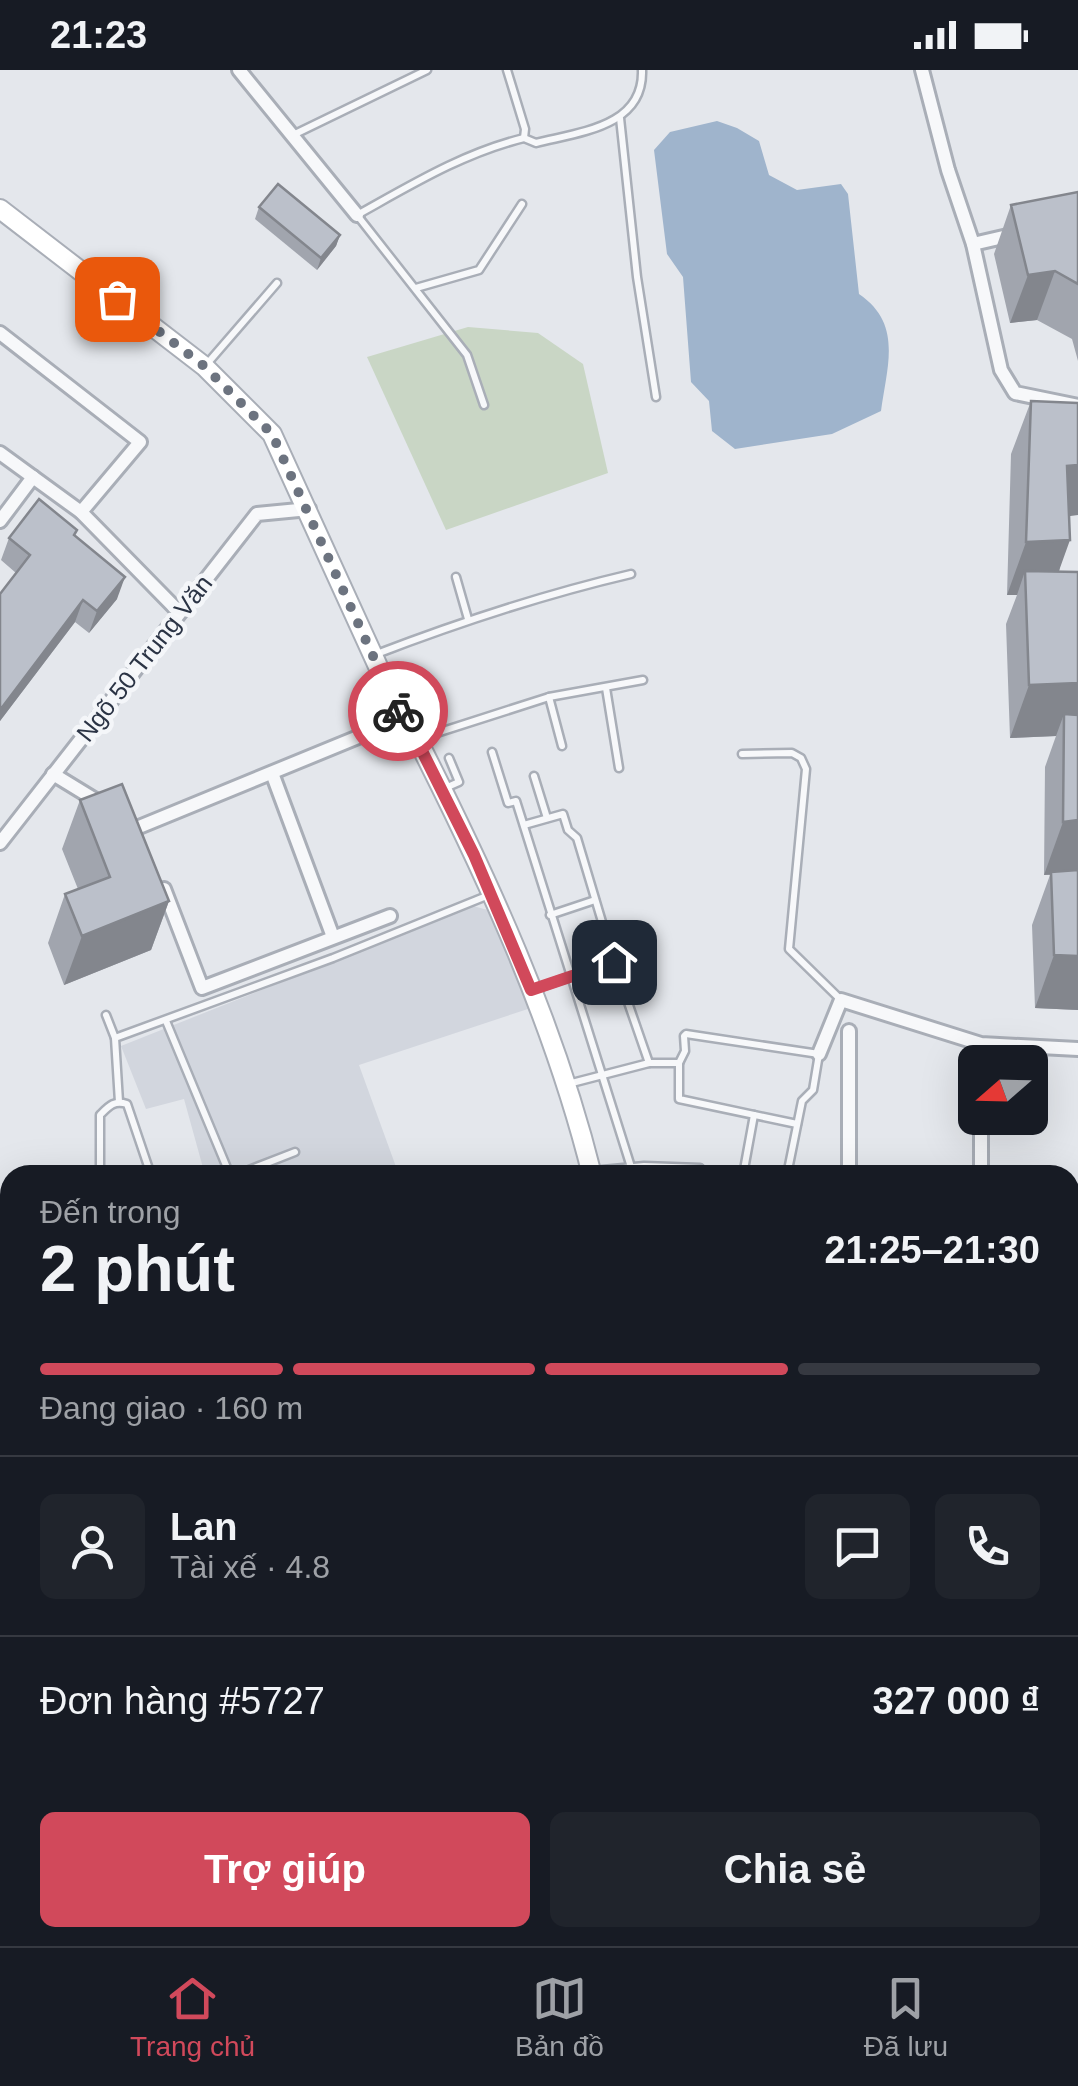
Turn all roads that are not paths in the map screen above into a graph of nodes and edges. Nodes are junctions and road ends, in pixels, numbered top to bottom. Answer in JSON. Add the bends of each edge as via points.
{"nodes":[{"id":1,"x":239,"y":70,"type":"edge"},
{"id":2,"x":427,"y":70,"type":"edge"},
{"id":3,"x":507,"y":70,"type":"edge"},
{"id":4,"x":642,"y":70,"type":"edge"},
{"id":5,"x":922,"y":70,"type":"edge"},
{"id":6,"x":620,"y":118,"type":"junction"},
{"id":7,"x":292,"y":135,"type":"junction"},
{"id":8,"x":524,"y":138,"type":"junction"},
{"id":9,"x":522,"y":204,"type":"dead end"},
{"id":10,"x":0,"y":209,"type":"edge"},
{"id":11,"x":356,"y":215,"type":"junction"},
{"id":12,"x":1025,"y":233,"type":"edge"},
{"id":13,"x":972,"y":244,"type":"junction"},
{"id":14,"x":278,"y":283,"type":"dead end"},
{"id":15,"x":416,"y":288,"type":"junction"},
{"id":16,"x":0,"y":333,"type":"edge"},
{"id":17,"x":204,"y":366,"type":"junction"},
{"id":18,"x":656,"y":397,"type":"dead end"},
{"id":19,"x":484,"y":404,"type":"dead end"},
{"id":20,"x":1078,"y":406,"type":"edge"},
{"id":21,"x":0,"y":452,"type":"edge"},
{"id":22,"x":33,"y":478,"type":"junction"},
{"id":23,"x":308,"y":509,"type":"junction"},
{"id":24,"x":81,"y":512,"type":"junction"},
{"id":25,"x":0,"y":521,"type":"edge"},
{"id":26,"x":630,"y":574,"type":"dead end"},
{"id":27,"x":456,"y":577,"type":"dead end"},
{"id":28,"x":179,"y":612,"type":"junction"},
{"id":29,"x":468,"y":618,"type":"junction"},
{"id":30,"x":373,"y":656,"type":"junction"},
{"id":31,"x":643,"y":680,"type":"dead end"},
{"id":32,"x":606,"y":688,"type":"junction"},
{"id":33,"x":550,"y":697,"type":"junction"},
{"id":34,"x":402,"y":719,"type":"junction"},
{"id":35,"x":416,"y":739,"type":"junction"},
{"id":36,"x":562,"y":746,"type":"dead end"},
{"id":37,"x":492,"y":752,"type":"dead end"},
{"id":38,"x":742,"y":754,"type":"dead end"},
{"id":39,"x":449,"y":758,"type":"dead end"},
{"id":40,"x":619,"y":768,"type":"dead end"},
{"id":41,"x":272,"y":773,"type":"junction"},
{"id":42,"x":53,"y":774,"type":"junction"},
{"id":43,"x":534,"y":776,"type":"dead end"},
{"id":44,"x":442,"y":789,"type":"junction"},
{"id":45,"x":110,"y":809,"type":"edge"},
{"id":46,"x":125,"y":818,"type":"edge"},
{"id":47,"x":547,"y":818,"type":"junction"},
{"id":48,"x":524,"y":825,"type":"junction"},
{"id":49,"x":139,"y":827,"type":"junction"},
{"id":50,"x":0,"y":843,"type":"edge"},
{"id":51,"x":146,"y":844,"type":"edge"},
{"id":52,"x":160,"y":880,"type":"edge"},
{"id":53,"x":492,"y":893,"type":"junction"},
{"id":54,"x":596,"y":900,"type":"junction"},
{"id":55,"x":550,"y":915,"type":"junction"},
{"id":56,"x":390,"y":916,"type":"dead end"},
{"id":57,"x":332,"y":938,"type":"junction"},
{"id":58,"x":649,"y":950,"type":"dead end"},
{"id":59,"x":614,"y":962,"type":"junction"},
{"id":60,"x":570,"y":977,"type":"junction"},
{"id":61,"x":531,"y":990,"type":"junction"},
{"id":62,"x":841,"y":1000,"type":"junction"},
{"id":63,"x":106,"y":1015,"type":"dead end"},
{"id":64,"x":166,"y":1021,"type":"junction"},
{"id":65,"x":849,"y":1031,"type":"dead end"},
{"id":66,"x":115,"y":1038,"type":"junction"},
{"id":67,"x":981,"y":1044,"type":"joint"},
{"id":68,"x":1078,"y":1049,"type":"edge"},
{"id":69,"x":819,"y":1054,"type":"junction"},
{"id":70,"x":679,"y":1063,"type":"junction"},
{"id":71,"x":650,"y":1064,"type":"junction"},
{"id":72,"x":604,"y":1074,"type":"junction"},
{"id":73,"x":566,"y":1084,"type":"junction"},
{"id":74,"x":119,"y":1102,"type":"junction"},
{"id":75,"x":754,"y":1115,"type":"junction"},
{"id":76,"x":797,"y":1124,"type":"junction"},
{"id":77,"x":981,"y":1135,"type":"edge"},
{"id":78,"x":295,"y":1152,"type":"dead end"},
{"id":79,"x":99,"y":1165,"type":"edge"},
{"id":80,"x":148,"y":1165,"type":"edge"},
{"id":81,"x":229,"y":1165,"type":"edge"},
{"id":82,"x":260,"y":1165,"type":"edge"},
{"id":83,"x":589,"y":1165,"type":"edge"},
{"id":84,"x":630,"y":1165,"type":"edge"},
{"id":85,"x":745,"y":1165,"type":"edge"},
{"id":86,"x":790,"y":1165,"type":"edge"},
{"id":87,"x":848,"y":1165,"type":"edge"},
{"id":88,"x":981,"y":1165,"type":"edge"}],
"edges":[{"from":1,"to":7,"type":"street"},
{"from":2,"to":7,"type":"lane"},
{"from":3,"to":8,"type":"lane"},
{"from":4,"to":6,"type":"lane","via":[[638,99]]},
{"from":5,"to":13,"type":"street"},
{"from":6,"to":8,"type":"lane","via":[[536,143]]},
{"from":6,"to":18,"type":"lane"},
{"from":7,"to":11,"type":"street"},
{"from":8,"to":11,"type":"lane","via":[[433,171]]},
{"from":9,"to":15,"type":"lane","via":[[479,270]]},
{"from":10,"to":17,"type":"street"},
{"from":11,"to":15,"type":"lane"},
{"from":12,"to":13,"type":"street"},
{"from":13,"to":20,"type":"street","via":[[1001,370],[1015,394]]},
{"from":14,"to":17,"type":"lane"},
{"from":15,"to":19,"type":"lane","via":[[467,355]]},
{"from":16,"to":24,"type":"street","via":[[140,442]]},
{"from":17,"to":23,"type":"street","via":[[272,434]]},
{"from":21,"to":22,"type":"street"},
{"from":22,"to":24,"type":"street"},
{"from":22,"to":25,"type":"street"},
{"from":23,"to":28,"type":"street","name":"Ngõ 50 Trung Văn","via":[[257,514]]},
{"from":23,"to":30,"type":"street"},
{"from":24,"to":28,"type":"street"},
{"from":26,"to":29,"type":"lane"},
{"from":27,"to":29,"type":"lane"},
{"from":28,"to":42,"type":"street","name":"Ngõ 50 Trung Văn"},
{"from":29,"to":30,"type":"lane"},
{"from":30,"to":34,"type":"street"},
{"from":31,"to":32,"type":"lane"},
{"from":32,"to":33,"type":"lane"},
{"from":32,"to":40,"type":"lane"},
{"from":33,"to":35,"type":"lane"},
{"from":33,"to":36,"type":"lane"},
{"from":34,"to":35,"type":"street"},
{"from":34,"to":41,"type":"street"},
{"from":35,"to":44,"type":"street"},
{"from":37,"to":48,"type":"lane","via":[[508,803],[516,801]]},
{"from":38,"to":62,"type":"lane","via":[[802,758],[790,949]]},
{"from":39,"to":44,"type":"lane","via":[[459,782]]},
{"from":41,"to":49,"type":"street"},
{"from":41,"to":57,"type":"street"},
{"from":42,"to":45,"type":"street"},
{"from":42,"to":50,"type":"street","name":"Ngõ 50 Trung Văn"},
{"from":43,"to":47,"type":"lane"},
{"from":44,"to":53,"type":"street"},
{"from":46,"to":49,"type":"street"},
{"from":47,"to":48,"type":"lane"},
{"from":47,"to":54,"type":"lane","via":[[563,814],[578,838]]},
{"from":48,"to":55,"type":"lane"},
{"from":49,"to":51,"type":"street"},
{"from":52,"to":57,"type":"street","via":[[202,988]]},
{"from":53,"to":61,"type":"street"},
{"from":53,"to":64,"type":"lane"},
{"from":54,"to":55,"type":"lane"},
{"from":54,"to":59,"type":"lane"},
{"from":55,"to":60,"type":"lane"},
{"from":56,"to":57,"type":"street"},
{"from":58,"to":59,"type":"lane"},
{"from":59,"to":60,"type":"lane"},
{"from":59,"to":71,"type":"lane"},
{"from":60,"to":61,"type":"lane"},
{"from":60,"to":72,"type":"lane"},
{"from":61,"to":73,"type":"street"},
{"from":62,"to":67,"type":"street"},
{"from":62,"to":69,"type":"street"},
{"from":63,"to":66,"type":"lane"},
{"from":64,"to":66,"type":"lane"},
{"from":64,"to":81,"type":"lane"},
{"from":65,"to":87,"type":"street"},
{"from":66,"to":74,"type":"lane"},
{"from":67,"to":68,"type":"street"},
{"from":69,"to":70,"type":"lane","via":[[689,1034]]},
{"from":69,"to":76,"type":"lane","via":[[813,1090]]},
{"from":70,"to":71,"type":"lane"},
{"from":70,"to":75,"type":"lane","via":[[679,1099]]},
{"from":71,"to":72,"type":"lane"},
{"from":72,"to":73,"type":"lane"},
{"from":72,"to":84,"type":"lane"},
{"from":73,"to":83,"type":"street"},
{"from":74,"to":79,"type":"lane","via":[[100,1115]]},
{"from":74,"to":80,"type":"lane","via":[[127,1104]]},
{"from":75,"to":76,"type":"lane"},
{"from":75,"to":85,"type":"lane"},
{"from":76,"to":86,"type":"lane"},
{"from":77,"to":88,"type":"street"},
{"from":78,"to":82,"type":"lane"}]}
